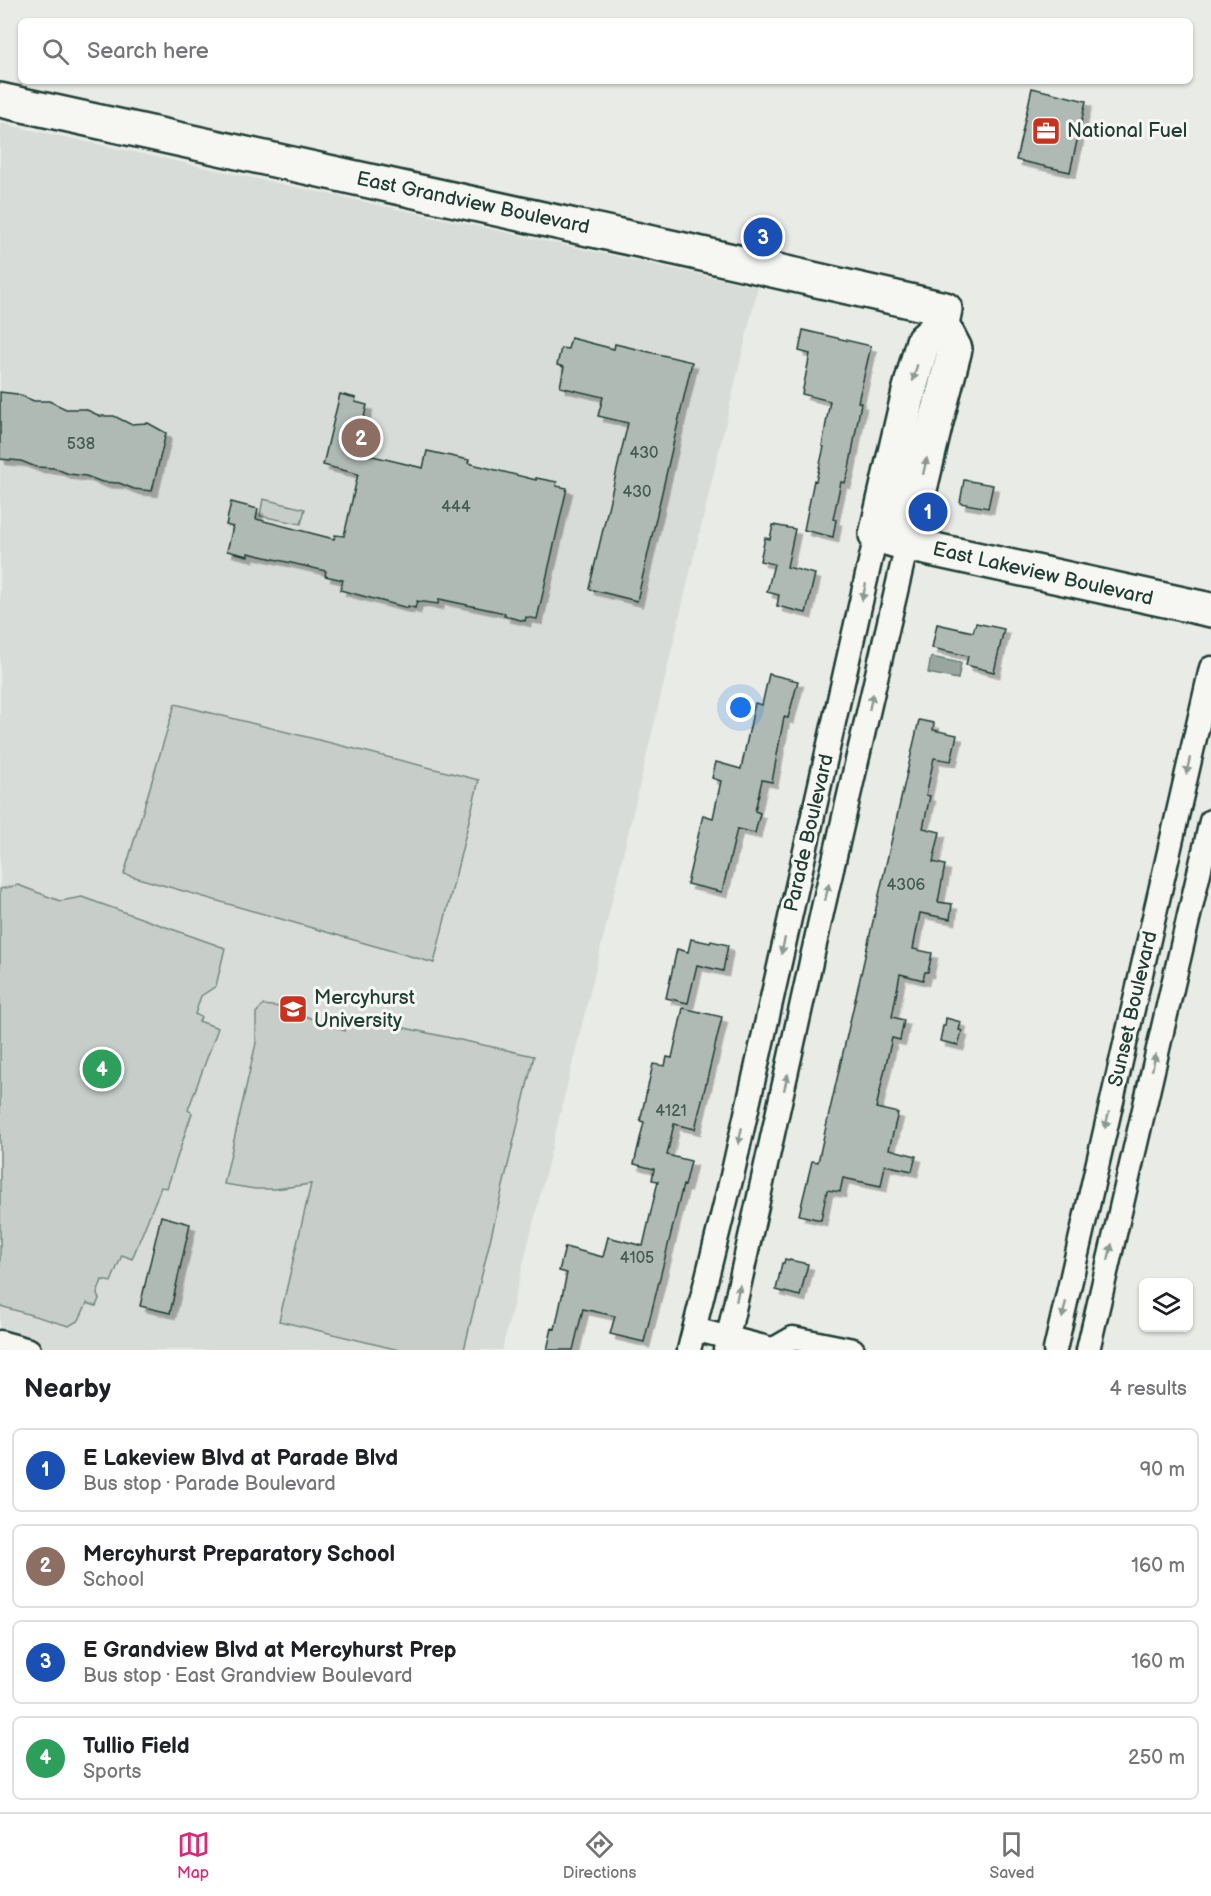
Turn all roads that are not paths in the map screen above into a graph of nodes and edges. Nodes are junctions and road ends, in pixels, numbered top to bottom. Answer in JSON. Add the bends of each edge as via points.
{"nodes":[{"id":1,"x":0,"y":100,"type":"edge"},
{"id":2,"x":944,"y":316,"type":"junction"},
{"id":3,"x":876,"y":535,"type":"junction"},
{"id":4,"x":907,"y":543,"type":"junction"},
{"id":5,"x":1211,"y":610,"type":"edge"},
{"id":6,"x":1211,"y":668,"type":"edge"},
{"id":7,"x":1211,"y":821,"type":"edge"},
{"id":8,"x":692,"y":1340,"type":"edge"},
{"id":9,"x":0,"y":1342,"type":"edge"},
{"id":10,"x":727,"y":1344,"type":"edge"},
{"id":11,"x":772,"y":1349,"type":"edge"},
{"id":12,"x":29,"y":1350,"type":"edge"},
{"id":13,"x":853,"y":1350,"type":"edge"},
{"id":14,"x":1055,"y":1350,"type":"edge"},
{"id":15,"x":1088,"y":1350,"type":"edge"}],
"edges":[{"from":1,"to":2,"type":"street","name":"East Grandview Boulevard","via":[[646,241]]},
{"from":2,"to":3,"type":"street","name":"Parade Boulevard","one_way":true,"via":[[923,341]]},
{"from":4,"to":2,"type":"street","name":"Parade Boulevard","one_way":true,"via":[[955,349]]},
{"from":3,"to":4,"type":"street","name":"East Lakeview Boulevard"},
{"from":3,"to":8,"type":"street","name":"Parade Boulevard","one_way":true},
{"from":4,"to":5,"type":"street","name":"East Lakeview Boulevard"},
{"from":10,"to":4,"type":"street","name":"Parade Boulevard","one_way":true},
{"from":6,"to":14,"type":"street","name":"Sunset Boulevard","one_way":true},
{"from":15,"to":7,"type":"street","name":"Sunset Boulevard","one_way":true},
{"from":8,"to":10,"type":"street"},
{"from":9,"to":12,"type":"street"},
{"from":10,"to":11,"type":"street"},
{"from":11,"to":13,"type":"street","via":[[793,1338]]}]}
